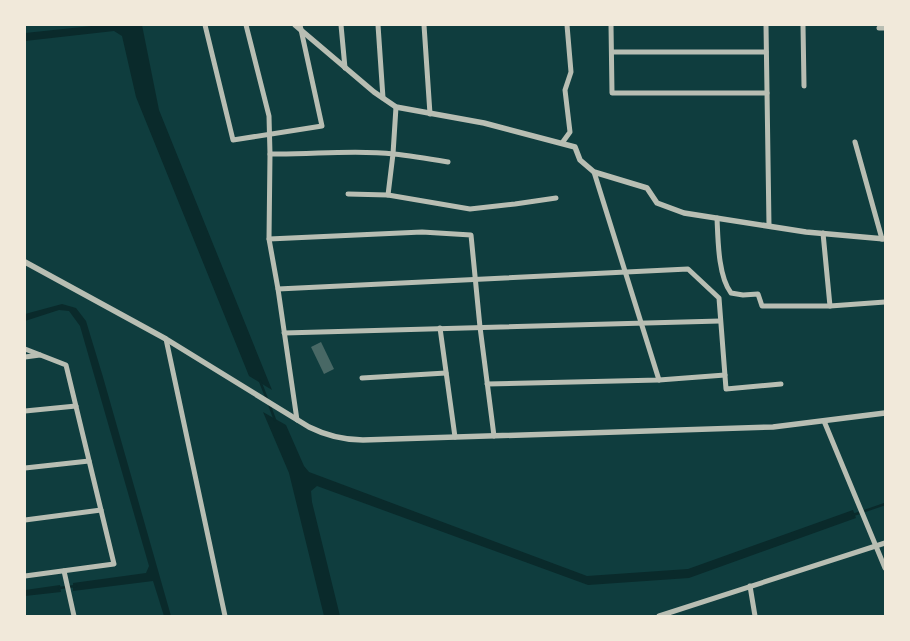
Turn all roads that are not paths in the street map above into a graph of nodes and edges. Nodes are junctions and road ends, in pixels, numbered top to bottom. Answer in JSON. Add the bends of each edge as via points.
{"nodes":[{"id":1,"x":204,"y":25,"type":"edge"},
{"id":2,"x":246,"y":25,"type":"edge"},
{"id":3,"x":341,"y":25,"type":"edge"},
{"id":4,"x":378,"y":25,"type":"edge"},
{"id":5,"x":424,"y":25,"type":"edge"},
{"id":6,"x":567,"y":25,"type":"edge"},
{"id":7,"x":612,"y":25,"type":"edge"},
{"id":8,"x":766,"y":25,"type":"edge"},
{"id":9,"x":804,"y":25,"type":"edge"},
{"id":10,"x":298,"y":26,"type":"edge"},
{"id":11,"x":612,"y":52,"type":"junction"},
{"id":12,"x":766,"y":52,"type":"junction"},
{"id":13,"x":345,"y":68,"type":"junction"},
{"id":14,"x":804,"y":86,"type":"dead end"},
{"id":15,"x":767,"y":93,"type":"junction"},
{"id":16,"x":383,"y":98,"type":"junction"},
{"id":17,"x":396,"y":107,"type":"junction"},
{"id":18,"x":430,"y":114,"type":"junction"},
{"id":19,"x":855,"y":142,"type":"dead end"},
{"id":20,"x":562,"y":143,"type":"junction"},
{"id":21,"x":270,"y":154,"type":"junction"},
{"id":22,"x":393,"y":154,"type":"junction"},
{"id":23,"x":448,"y":162,"type":"dead end"},
{"id":24,"x":594,"y":172,"type":"junction"},
{"id":25,"x":348,"y":194,"type":"dead end"},
{"id":26,"x":388,"y":195,"type":"junction"},
{"id":27,"x":556,"y":198,"type":"dead end"},
{"id":28,"x":718,"y":218,"type":"junction"},
{"id":29,"x":768,"y":226,"type":"junction"},
{"id":30,"x":823,"y":233,"type":"junction"},
{"id":31,"x":884,"y":239,"type":"edge"},
{"id":32,"x":269,"y":240,"type":"junction"},
{"id":33,"x":25,"y":262,"type":"edge"},
{"id":34,"x":625,"y":272,"type":"junction"},
{"id":35,"x":475,"y":278,"type":"junction"},
{"id":36,"x":278,"y":289,"type":"junction"},
{"id":37,"x":885,"y":302,"type":"edge"},
{"id":38,"x":830,"y":306,"type":"junction"},
{"id":39,"x":720,"y":321,"type":"junction"},
{"id":40,"x":641,"y":323,"type":"junction"},
{"id":41,"x":480,"y":327,"type":"junction"},
{"id":42,"x":440,"y":328,"type":"junction"},
{"id":43,"x":284,"y":333,"type":"junction"},
{"id":44,"x":166,"y":339,"type":"junction"},
{"id":45,"x":25,"y":349,"type":"edge"},
{"id":46,"x":41,"y":355,"type":"junction"},
{"id":47,"x":25,"y":357,"type":"edge"},
{"id":48,"x":446,"y":373,"type":"junction"},
{"id":49,"x":724,"y":375,"type":"junction"},
{"id":50,"x":362,"y":378,"type":"dead end"},
{"id":51,"x":659,"y":380,"type":"junction"},
{"id":52,"x":487,"y":384,"type":"junction"},
{"id":53,"x":781,"y":384,"type":"dead end"},
{"id":54,"x":76,"y":406,"type":"junction"},
{"id":55,"x":25,"y":411,"type":"edge"},
{"id":56,"x":885,"y":413,"type":"edge"},
{"id":57,"x":297,"y":420,"type":"junction"},
{"id":58,"x":824,"y":421,"type":"junction"},
{"id":59,"x":494,"y":436,"type":"junction"},
{"id":60,"x":454,"y":437,"type":"junction"},
{"id":61,"x":89,"y":460,"type":"junction"},
{"id":62,"x":25,"y":468,"type":"edge"},
{"id":63,"x":101,"y":510,"type":"junction"},
{"id":64,"x":25,"y":520,"type":"edge"},
{"id":65,"x":885,"y":543,"type":"edge"},
{"id":66,"x":876,"y":546,"type":"junction"},
{"id":67,"x":885,"y":568,"type":"edge"},
{"id":68,"x":64,"y":571,"type":"junction"},
{"id":69,"x":25,"y":576,"type":"edge"},
{"id":70,"x":750,"y":586,"type":"junction"},
{"id":71,"x":74,"y":616,"type":"edge"},
{"id":72,"x":225,"y":616,"type":"edge"},
{"id":73,"x":659,"y":616,"type":"edge"},
{"id":74,"x":755,"y":616,"type":"edge"}],
"edges":[{"from":1,"to":10,"type":"street","via":[[232,140],[322,126]]},
{"from":2,"to":21,"type":"street","via":[[269,116]]},
{"from":3,"to":13,"type":"street"},
{"from":4,"to":16,"type":"street"},
{"from":5,"to":18,"type":"street"},
{"from":6,"to":20,"type":"street","via":[[571,72],[565,90],[570,132]]},
{"from":7,"to":11,"type":"street"},
{"from":8,"to":12,"type":"street"},
{"from":9,"to":14,"type":"street"},
{"from":10,"to":13,"type":"street"},
{"from":11,"to":12,"type":"street"},
{"from":11,"to":15,"type":"street","via":[[612,93]]},
{"from":12,"to":15,"type":"street"},
{"from":13,"to":16,"type":"street"},
{"from":15,"to":29,"type":"street"},
{"from":16,"to":17,"type":"street"},
{"from":17,"to":18,"type":"street"},
{"from":17,"to":22,"type":"street"},
{"from":18,"to":20,"type":"street","via":[[484,123]]},
{"from":19,"to":31,"type":"street"},
{"from":20,"to":24,"type":"street","via":[[576,147],[580,160]]},
{"from":21,"to":22,"type":"street"},
{"from":21,"to":32,"type":"street"},
{"from":22,"to":23,"type":"street"},
{"from":22,"to":26,"type":"street"},
{"from":24,"to":28,"type":"street","via":[[647,188],[657,203],[684,213]]},
{"from":24,"to":34,"type":"street"},
{"from":25,"to":26,"type":"street"},
{"from":26,"to":27,"type":"street","via":[[470,209]]},
{"from":28,"to":29,"type":"street"},
{"from":28,"to":38,"type":"street","via":[[725,285],[731,293],[758,294],[762,306]]},
{"from":29,"to":30,"type":"street"},
{"from":30,"to":31,"type":"street"},
{"from":30,"to":38,"type":"street"},
{"from":32,"to":35,"type":"street","via":[[422,232],[471,235]]},
{"from":32,"to":36,"type":"street"},
{"from":33,"to":44,"type":"street"},
{"from":34,"to":35,"type":"street"},
{"from":34,"to":39,"type":"street","via":[[688,269],[718,298]]},
{"from":34,"to":40,"type":"street"},
{"from":35,"to":36,"type":"street"},
{"from":35,"to":41,"type":"street"},
{"from":36,"to":43,"type":"street"},
{"from":37,"to":38,"type":"street"},
{"from":39,"to":40,"type":"street"},
{"from":39,"to":49,"type":"street"},
{"from":40,"to":41,"type":"street"},
{"from":40,"to":51,"type":"street"},
{"from":41,"to":42,"type":"street"},
{"from":41,"to":52,"type":"street"},
{"from":42,"to":43,"type":"street"},
{"from":42,"to":48,"type":"street"},
{"from":43,"to":57,"type":"street"},
{"from":44,"to":57,"type":"street"},
{"from":44,"to":72,"type":"street"},
{"from":45,"to":46,"type":"street"},
{"from":46,"to":47,"type":"street"},
{"from":46,"to":54,"type":"street","via":[[66,365]]},
{"from":48,"to":50,"type":"street"},
{"from":48,"to":60,"type":"street"},
{"from":49,"to":51,"type":"street"},
{"from":49,"to":53,"type":"street","via":[[726,389]]},
{"from":51,"to":52,"type":"street"},
{"from":52,"to":59,"type":"street"},
{"from":54,"to":55,"type":"street"},
{"from":54,"to":61,"type":"street"},
{"from":56,"to":58,"type":"street"},
{"from":57,"to":60,"type":"street","via":[[324,434],[352,440]]},
{"from":58,"to":59,"type":"street","via":[[773,427]]},
{"from":58,"to":66,"type":"street"},
{"from":59,"to":60,"type":"street"},
{"from":61,"to":62,"type":"street"},
{"from":61,"to":63,"type":"street"},
{"from":63,"to":64,"type":"street"},
{"from":63,"to":68,"type":"street","via":[[114,564]]},
{"from":65,"to":66,"type":"street"},
{"from":66,"to":67,"type":"street"},
{"from":66,"to":70,"type":"street"},
{"from":68,"to":69,"type":"street"},
{"from":68,"to":71,"type":"street"},
{"from":70,"to":73,"type":"street"},
{"from":70,"to":74,"type":"street"}]}
